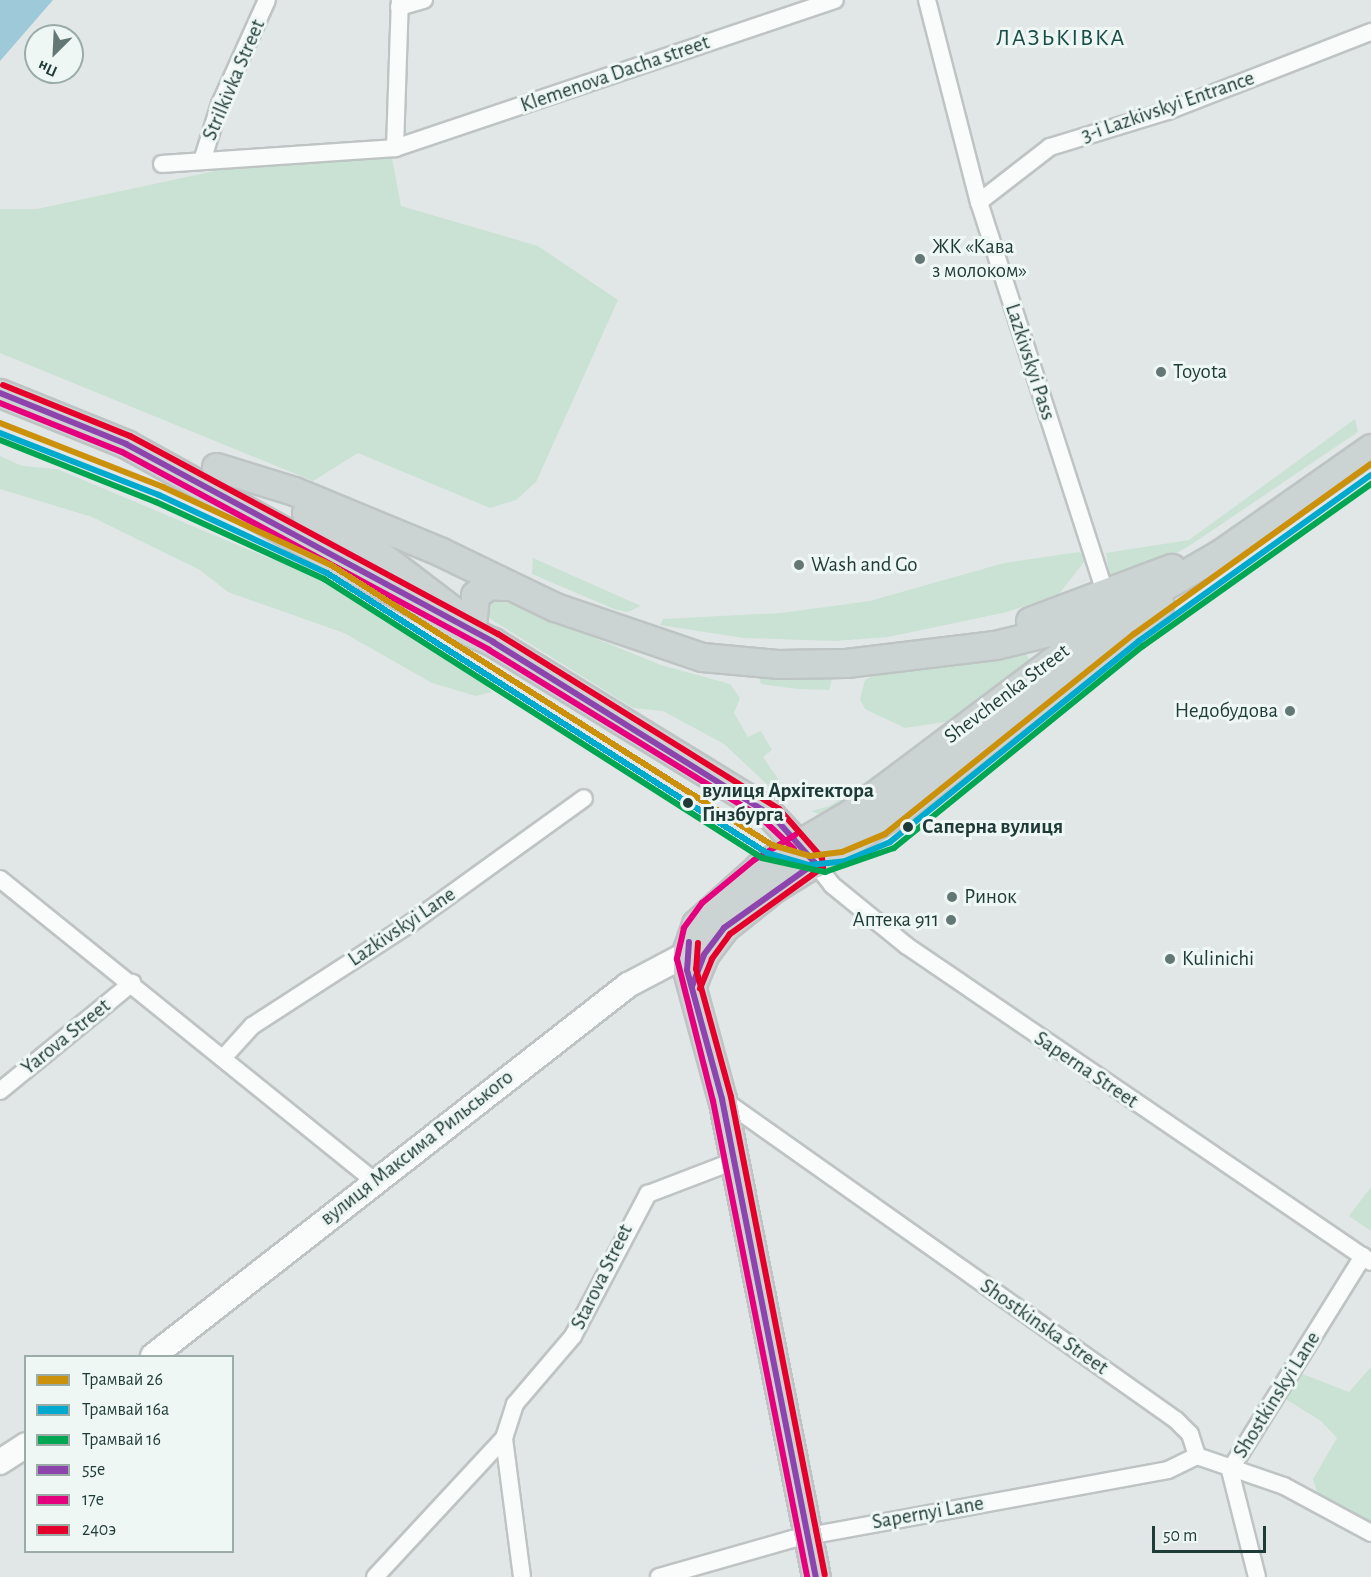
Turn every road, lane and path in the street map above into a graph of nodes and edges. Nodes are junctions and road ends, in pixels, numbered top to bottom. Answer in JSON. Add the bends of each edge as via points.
{"nodes":[{"id":1,"x":267,"y":0,"type":"edge"},
{"id":2,"x":424,"y":0,"type":"edge"},
{"id":3,"x":835,"y":0,"type":"edge"},
{"id":4,"x":927,"y":0,"type":"edge"},
{"id":5,"x":400,"y":4,"type":"edge"},
{"id":6,"x":1371,"y":33,"type":"edge"},
{"id":7,"x":395,"y":148,"type":"junction"},
{"id":8,"x":202,"y":161,"type":"junction"},
{"id":9,"x":162,"y":164,"type":"dead end"},
{"id":10,"x":979,"y":202,"type":"junction"},
{"id":11,"x":0,"y":393,"type":"edge"},
{"id":12,"x":1371,"y":448,"type":"edge"},
{"id":13,"x":212,"y":478,"type":"junction"},
{"id":14,"x":367,"y":544,"type":"junction"},
{"id":15,"x":1221,"y":553,"type":"junction"},
{"id":16,"x":505,"y":586,"type":"junction"},
{"id":17,"x":1180,"y":587,"type":"junction"},
{"id":18,"x":1109,"y":605,"type":"junction"},
{"id":19,"x":481,"y":632,"type":"junction"},
{"id":20,"x":1022,"y":639,"type":"junction"},
{"id":21,"x":907,"y":657,"type":"junction"},
{"id":22,"x":1045,"y":677,"type":"junction"},
{"id":23,"x":584,"y":798,"type":"dead end"},
{"id":24,"x":807,"y":853,"type":"junction"},
{"id":25,"x":0,"y":879,"type":"edge"},
{"id":26,"x":699,"y":947,"type":"junction"},
{"id":27,"x":132,"y":983,"type":"junction"},
{"id":28,"x":224,"y":1058,"type":"junction"},
{"id":29,"x":0,"y":1091,"type":"edge"},
{"id":30,"x":722,"y":1099,"type":"junction"},
{"id":31,"x":734,"y":1161,"type":"junction"},
{"id":32,"x":374,"y":1181,"type":"junction"},
{"id":33,"x":1367,"y":1259,"type":"edge"},
{"id":34,"x":154,"y":1355,"type":"edge"},
{"id":35,"x":504,"y":1438,"type":"junction"},
{"id":36,"x":24,"y":1446,"type":"edge"},
{"id":37,"x":1197,"y":1456,"type":"junction"},
{"id":38,"x":0,"y":1462,"type":"edge"},
{"id":39,"x":1230,"y":1470,"type":"junction"},
{"id":40,"x":1371,"y":1533,"type":"edge"},
{"id":41,"x":808,"y":1536,"type":"junction"},
{"id":42,"x":375,"y":1577,"type":"edge"},
{"id":43,"x":522,"y":1577,"type":"edge"},
{"id":44,"x":659,"y":1577,"type":"edge"},
{"id":45,"x":816,"y":1577,"type":"edge"},
{"id":46,"x":1257,"y":1577,"type":"edge"}],
"edges":[{"from":1,"to":8,"type":"street","name":"Strilkivka Street","via":[[220,104]]},
{"from":2,"to":5,"type":"street"},
{"from":3,"to":7,"type":"street","name":"Klemenova Dacha street"},
{"from":4,"to":10,"type":"street","name":"Lazkivskyi Pass"},
{"from":5,"to":7,"type":"street"},
{"from":6,"to":10,"type":"street","name":"3-i Lazkivskyi Entrance","via":[[1168,111],[1050,147],[1012,171]]},
{"from":7,"to":8,"type":"street","name":"Klemenova Dacha street"},
{"from":8,"to":9,"type":"street","name":"Klemenova Dacha street"},
{"from":10,"to":18,"type":"street","name":"Lazkivskyi Pass"},
{"from":11,"to":13,"type":"main road"},
{"from":12,"to":15,"type":"main road","name":"Shevchenka Street"},
{"from":13,"to":14,"type":"main road"},
{"from":13,"to":16,"type":"main road","via":[[294,491],[441,552]]},
{"from":13,"to":19,"type":"main road"},
{"from":14,"to":16,"type":"main road"},
{"from":14,"to":19,"type":"main road"},
{"from":15,"to":17,"type":"main road","name":"Shevchenka Street"},
{"from":15,"to":18,"type":"main road","name":"Shevchenka Street"},
{"from":16,"to":19,"type":"main road","via":[[489,585],[475,595]]},
{"from":16,"to":21,"type":"main road","via":[[638,639],[702,657],[777,664]]},
{"from":17,"to":18,"type":"main road"},
{"from":17,"to":22,"type":"main road","name":"Shevchenka Street"},
{"from":18,"to":20,"type":"main road"},
{"from":18,"to":21,"type":"main road"},
{"from":18,"to":22,"type":"main road","via":[[1106,633]]},
{"from":19,"to":24,"type":"main road","via":[[765,809]]},
{"from":20,"to":21,"type":"main road"},
{"from":20,"to":22,"type":"main road","via":[[1036,655]]},
{"from":22,"to":24,"type":"main road","name":"Shevchenka Street","via":[[897,812]]},
{"from":23,"to":28,"type":"street","name":"Lazkivskyi Lane","via":[[411,923],[252,1026]]},
{"from":24,"to":26,"type":"main road","name":"вулиця Максима Рильського","via":[[759,900]]},
{"from":24,"to":33,"type":"street","name":"Saperna Street","via":[[832,885],[916,953]]},
{"from":25,"to":27,"type":"street"},
{"from":26,"to":30,"type":"main road","name":"вулиця Максима Рильського","via":[[692,986]]},
{"from":26,"to":32,"type":"main road","name":"вулиця Максима Рильського","via":[[628,985]]},
{"from":27,"to":28,"type":"street"},
{"from":27,"to":29,"type":"street","name":"Yarova Street"},
{"from":28,"to":32,"type":"street"},
{"from":30,"to":31,"type":"main road"},
{"from":30,"to":37,"type":"street","name":"Shostkinska Street","via":[[1176,1420],[1190,1434]]},
{"from":31,"to":35,"type":"street","name":"Starova Street","via":[[648,1194],[573,1336],[515,1404]]},
{"from":31,"to":41,"type":"main road"},
{"from":32,"to":34,"type":"main road","name":"вулиця Максима Рильського"},
{"from":33,"to":39,"type":"street","name":"Shostkinskyi Lane"},
{"from":35,"to":42,"type":"street"},
{"from":35,"to":43,"type":"street","name":"Starova Street"},
{"from":36,"to":38,"type":"main road"},
{"from":37,"to":39,"type":"street"},
{"from":37,"to":41,"type":"street","name":"Sapernyi Lane","via":[[1168,1470]]},
{"from":39,"to":40,"type":"street","via":[[1284,1486]]},
{"from":39,"to":46,"type":"street","name":"Shostkinskyi Lane"},
{"from":41,"to":44,"type":"street","name":"Sapernyi Lane"},
{"from":41,"to":45,"type":"main road"}]}
